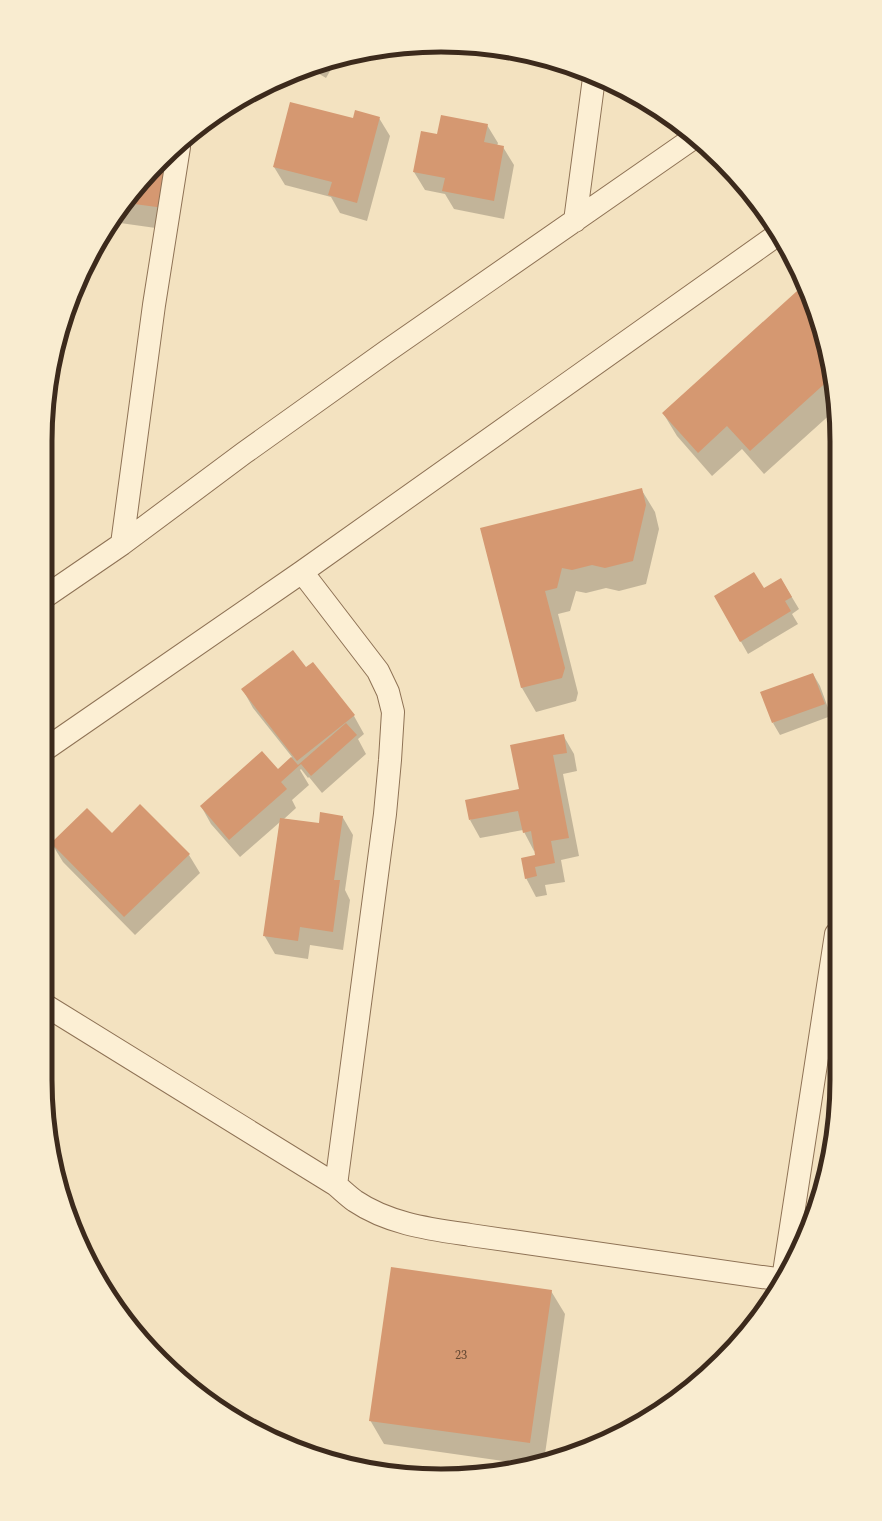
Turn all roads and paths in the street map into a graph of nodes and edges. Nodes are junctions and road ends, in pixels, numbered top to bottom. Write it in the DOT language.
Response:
graph roads {
  1 [pos="593,83"];
  2 [pos="689,141"];
  3 [pos="178,156"];
  4 [pos="575,221"];
  5 [pos="772,238"];
  6 [pos="122,544"];
  7 [pos="302,572"];
  8 [pos="52,592"];
  9 [pos="52,745"];
  10 [pos="830,973"];
  11 [pos="52,1009"];
  12 [pos="336,1185"];
  13 [pos="786,1259"];
  14 [pos="775,1279"];
  1 -- 4 [label="street"];
  2 -- 4 [label="street"];
  3 -- 6 [label="street"];
  4 -- 6 [label="street"];
  5 -- 7 [label="street"];
  6 -- 8 [label="street"];
  7 -- 9 [label="street"];
  7 -- 12 [label="street"];
  10 -- 13 [label="street"];
  11 -- 12 [label="street"];
  12 -- 14 [label="street"];
}
